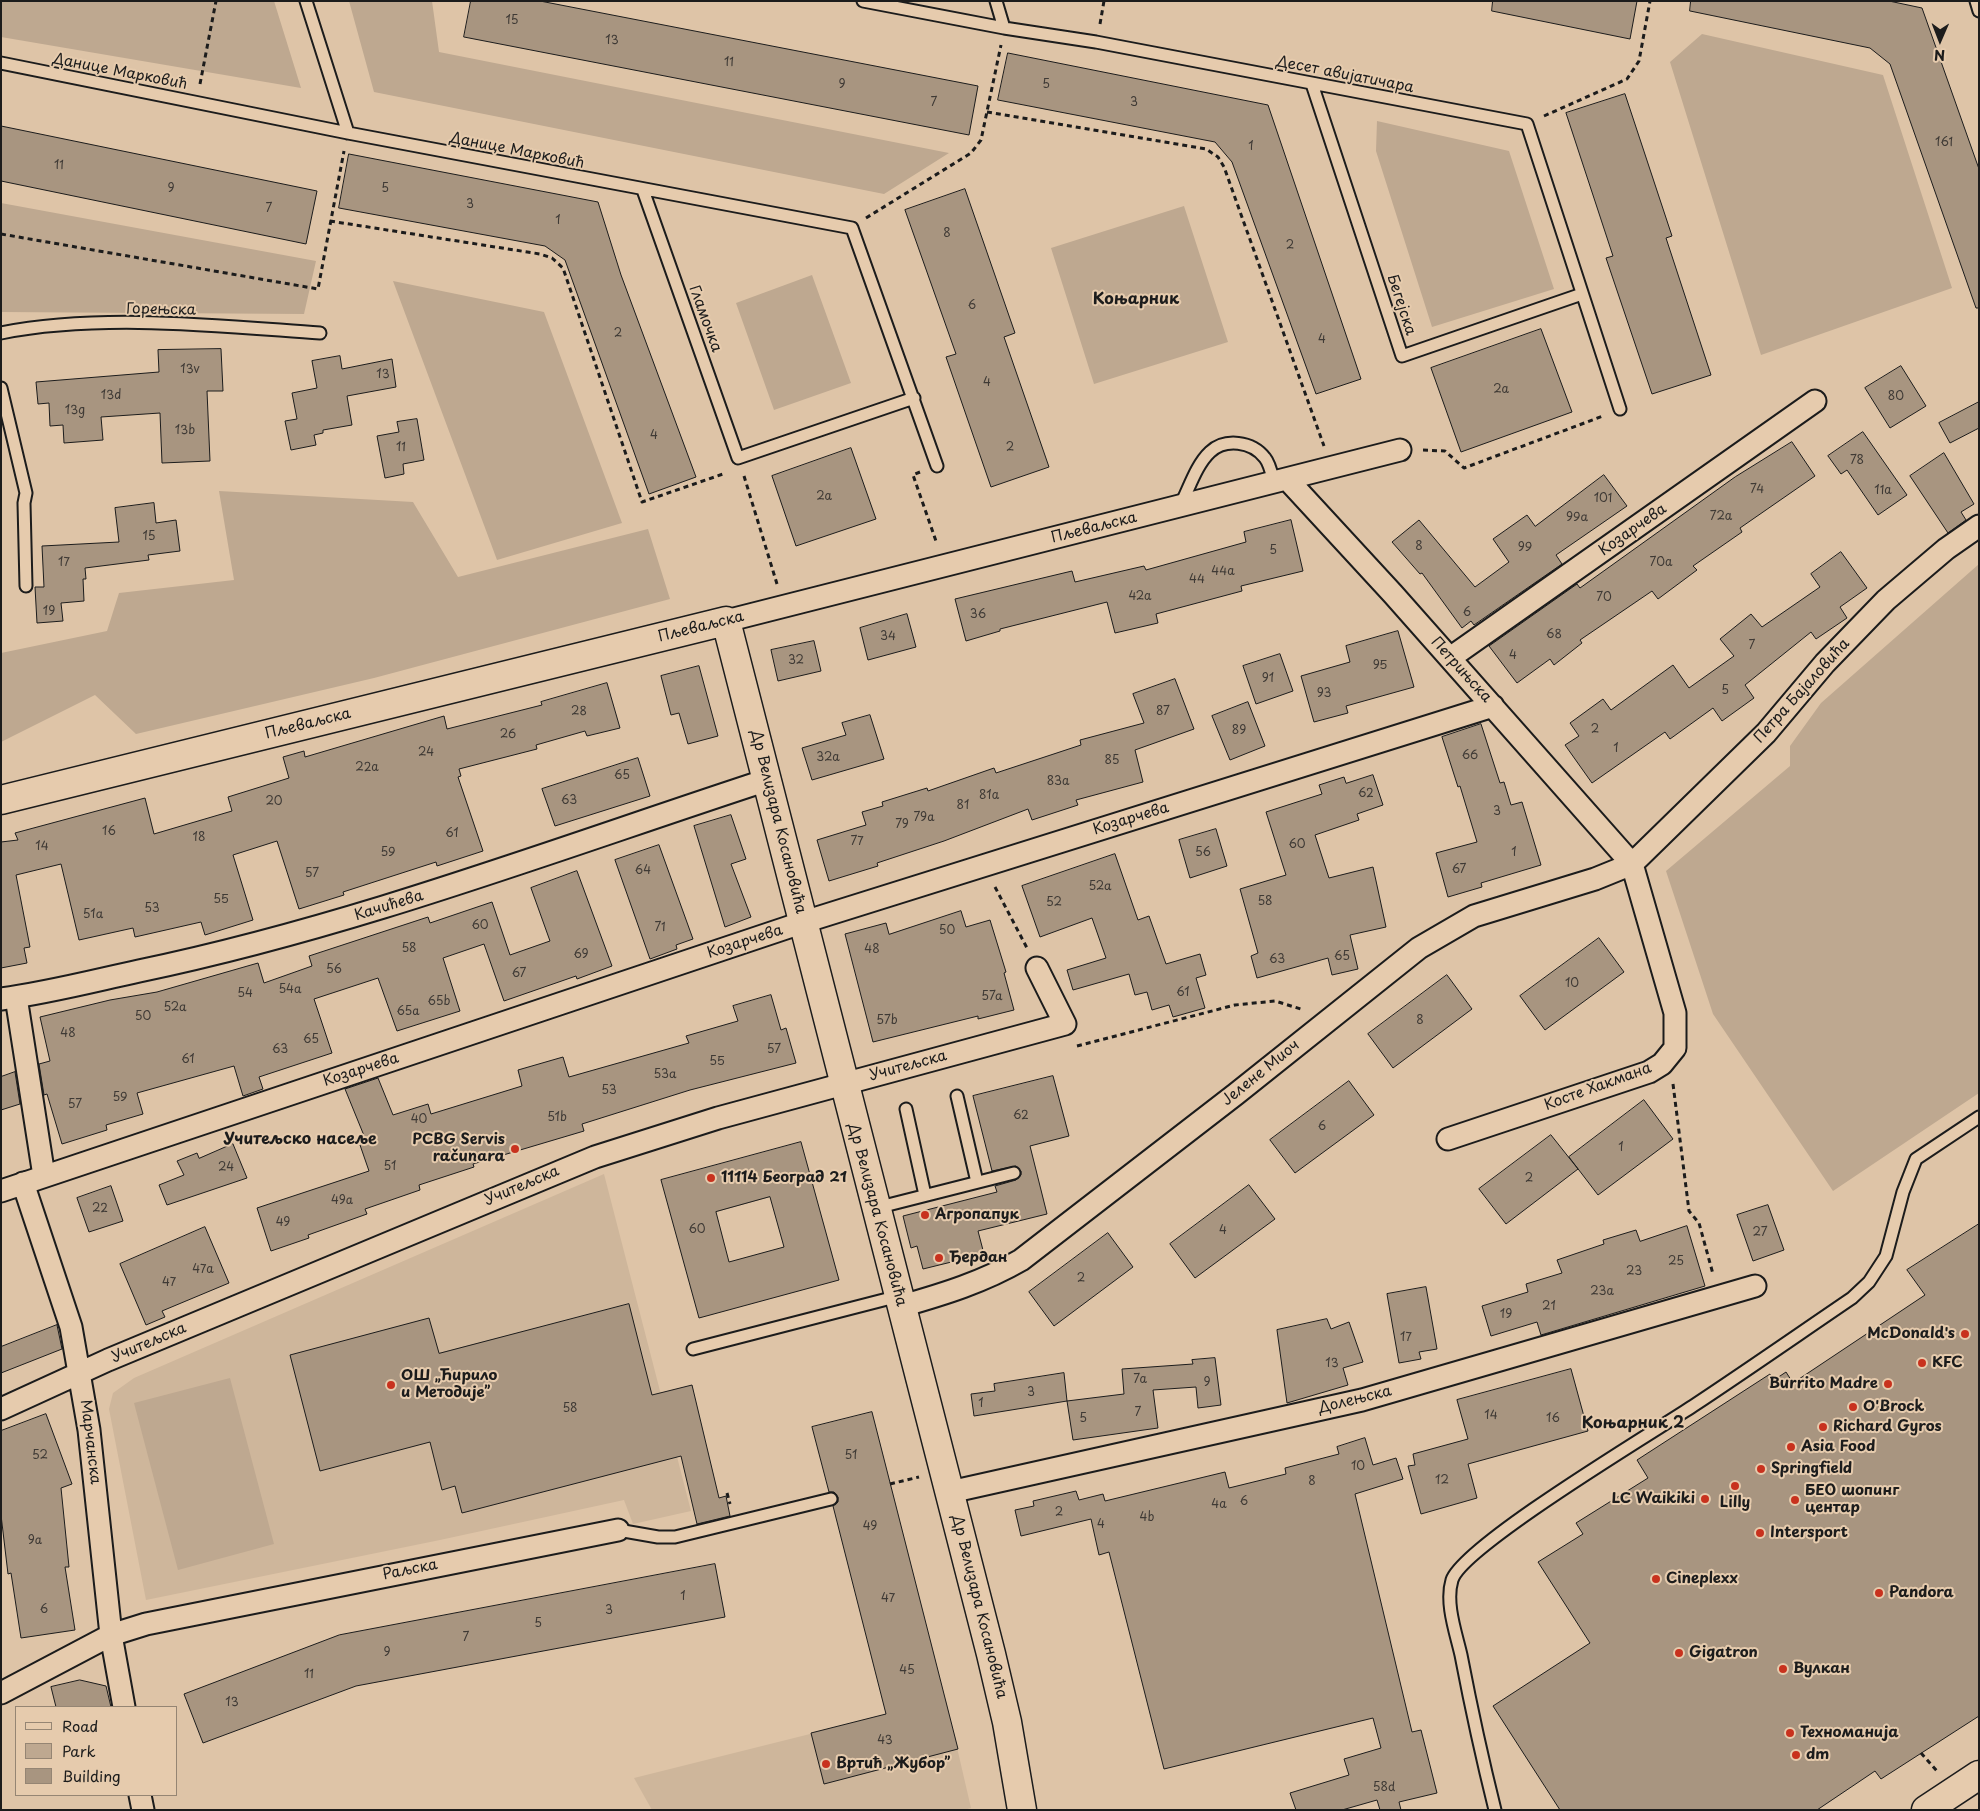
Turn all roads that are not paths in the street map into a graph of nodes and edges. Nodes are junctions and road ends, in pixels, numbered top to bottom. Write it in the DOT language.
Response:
graph roads {
  1 [pos="306,1"];
  2 [pos="863,1"];
  3 [pos="996,1"];
  4 [pos="1976,1"];
  5 [pos="1979,11"];
  6 [pos="1004,28"];
  7 [pos="1,63"];
  8 [pos="1312,84"];
  9 [pos="348,134"];
  10 [pos="643,190"];
  11 [pos="1582,294"];
  12 [pos="1,333"];
  13 [pos="320,333"];
  14 [pos="1,388"];
  15 [pos="914,398"];
  16 [pos="1815,401"];
  17 [pos="1620,409"];
  18 [pos="1400,450"];
  19 [pos="937,466"];
  20 [pos="1281,481"];
  21 [pos="1180,507"];
  22 [pos="1979,526"];
  23 [pos="26,586"];
  24 [pos="726,621"];
  25 [pos="1450,658"];
  26 [pos="1493,706"];
  27 [pos="767,780"];
  28 [pos="1,800"];
  29 [pos="1632,864"];
  30 [pos="804,922"];
  31 [pos="1037,968"];
  32 [pos="9,998"];
  33 [pos="844,1083"];
  34 [pos="957,1096"];
  35 [pos="906,1109"];
  36 [pos="1979,1117"];
  37 [pos="1448,1139"];
  38 [pos="1014,1173"];
  39 [pos="44,1176"];
  40 [pos="977,1182"];
  41 [pos="23,1183"];
  42 [pos="1,1191"];
  43 [pos="925,1196"];
  44 [pos="876,1208"];
  45 [pos="1755,1286"];
  46 [pos="900,1301"];
  47 [pos="693,1349"];
  48 [pos="80,1372"];
  49 [pos="1,1408"];
  50 [pos="950,1492"];
  51 [pos="831,1499"];
  52 [pos="618,1530"];
  53 [pos="111,1636"];
  54 [pos="1,1693"];
  55 [pos="124,1706"];
  56 [pos="1979,1775"];
  57 [pos="140,1796"];
  58 [pos="143,1810"];
  59 [pos="1022,1810"];
  60 [pos="1495,1810"];
  61 [pos="1926,1810"];
  1 -- 9 [label="lane"];
  2 -- 6 [label="lane, Десет авијатичара"];
  3 -- 6 [label="lane"];
  4 -- 5 [label="lane"];
  6 -- 8 [label="lane, Десет авијатичара"];
  7 -- 9 [label="lane, Данице Марковић"];
  8 -- 11 [label="lane, Десет авијатичара"];
  8 -- 11 [label="lane, Бегејска"];
  9 -- 10 [label="lane, Данице Марковић"];
  10 -- 15 [label="lane, Данице Марковић"];
  10 -- 15 [label="lane, Гламочка"];
  11 -- 17 [label="lane"];
  12 -- 13 [label="lane, Горењска"];
  14 -- 23 [label="lane"];
  15 -- 19 [label="lane"];
  16 -- 25 [label="street, Козарчева"];
  18 -- 20 [label="street, Пљеваљска"];
  20 -- 21 [label="street, Пљеваљска"];
  20 -- 21 [label="lane"];
  20 -- 25 [label="street, Петрињска"];
  21 -- 24 [label="street, Пљеваљска"];
  22 -- 29 [label="street, Петра Бајаловића"];
  24 -- 27 [label="street, Др Велизара Косановића"];
  24 -- 28 [label="street, Пљеваљска"];
  25 -- 26 [label="street, Петрињска"];
  26 -- 29 [label="street, Петрињска"];
  26 -- 30 [label="street, Козарчева"];
  27 -- 30 [label="street, Др Велизара Косановића"];
  27 -- 32 [label="street, Качићева"];
  29 -- 37 [label="street, Косте Хакмана"];
  29 -- 46 [label="street, Јелене Миоч"];
  30 -- 33 [label="street, Др Велизара Косановића"];
  30 -- 39 [label="street, Козарчева"];
  31 -- 33 [label="street, Учитељска"];
  32 -- 39 [label="street"];
  33 -- 44 [label="street, Др Велизара Косановића"];
  33 -- 48 [label="street, Учитељска"];
  34 -- 40 [label="lane"];
  35 -- 43 [label="lane"];
  36 -- 60 [label="lane"];
  38 -- 40 [label="lane"];
  39 -- 41 [label="street, Козарчева"];
  40 -- 43 [label="lane"];
  41 -- 42 [label="street, Козарчева"];
  41 -- 48 [label="street, Марчанска"];
  43 -- 44 [label="lane"];
  44 -- 46 [label="street, Др Велизара Косановића"];
  45 -- 50 [label="street, Долењска"];
  46 -- 47 [label="lane"];
  46 -- 50 [label="street, Др Велизара Косановића"];
  48 -- 49 [label="street, Учитељска"];
  48 -- 53 [label="street, Марчанска"];
  50 -- 59 [label="street, Др Велизара Косановића"];
  51 -- 52 [label="lane, Раљска"];
  52 -- 53 [label="street, Раљска"];
  53 -- 54 [label="street, Раљска"];
  53 -- 55 [label="street, Марчанска"];
  56 -- 61 [label="street"];
  57 -- 58 [label="street"];
}
